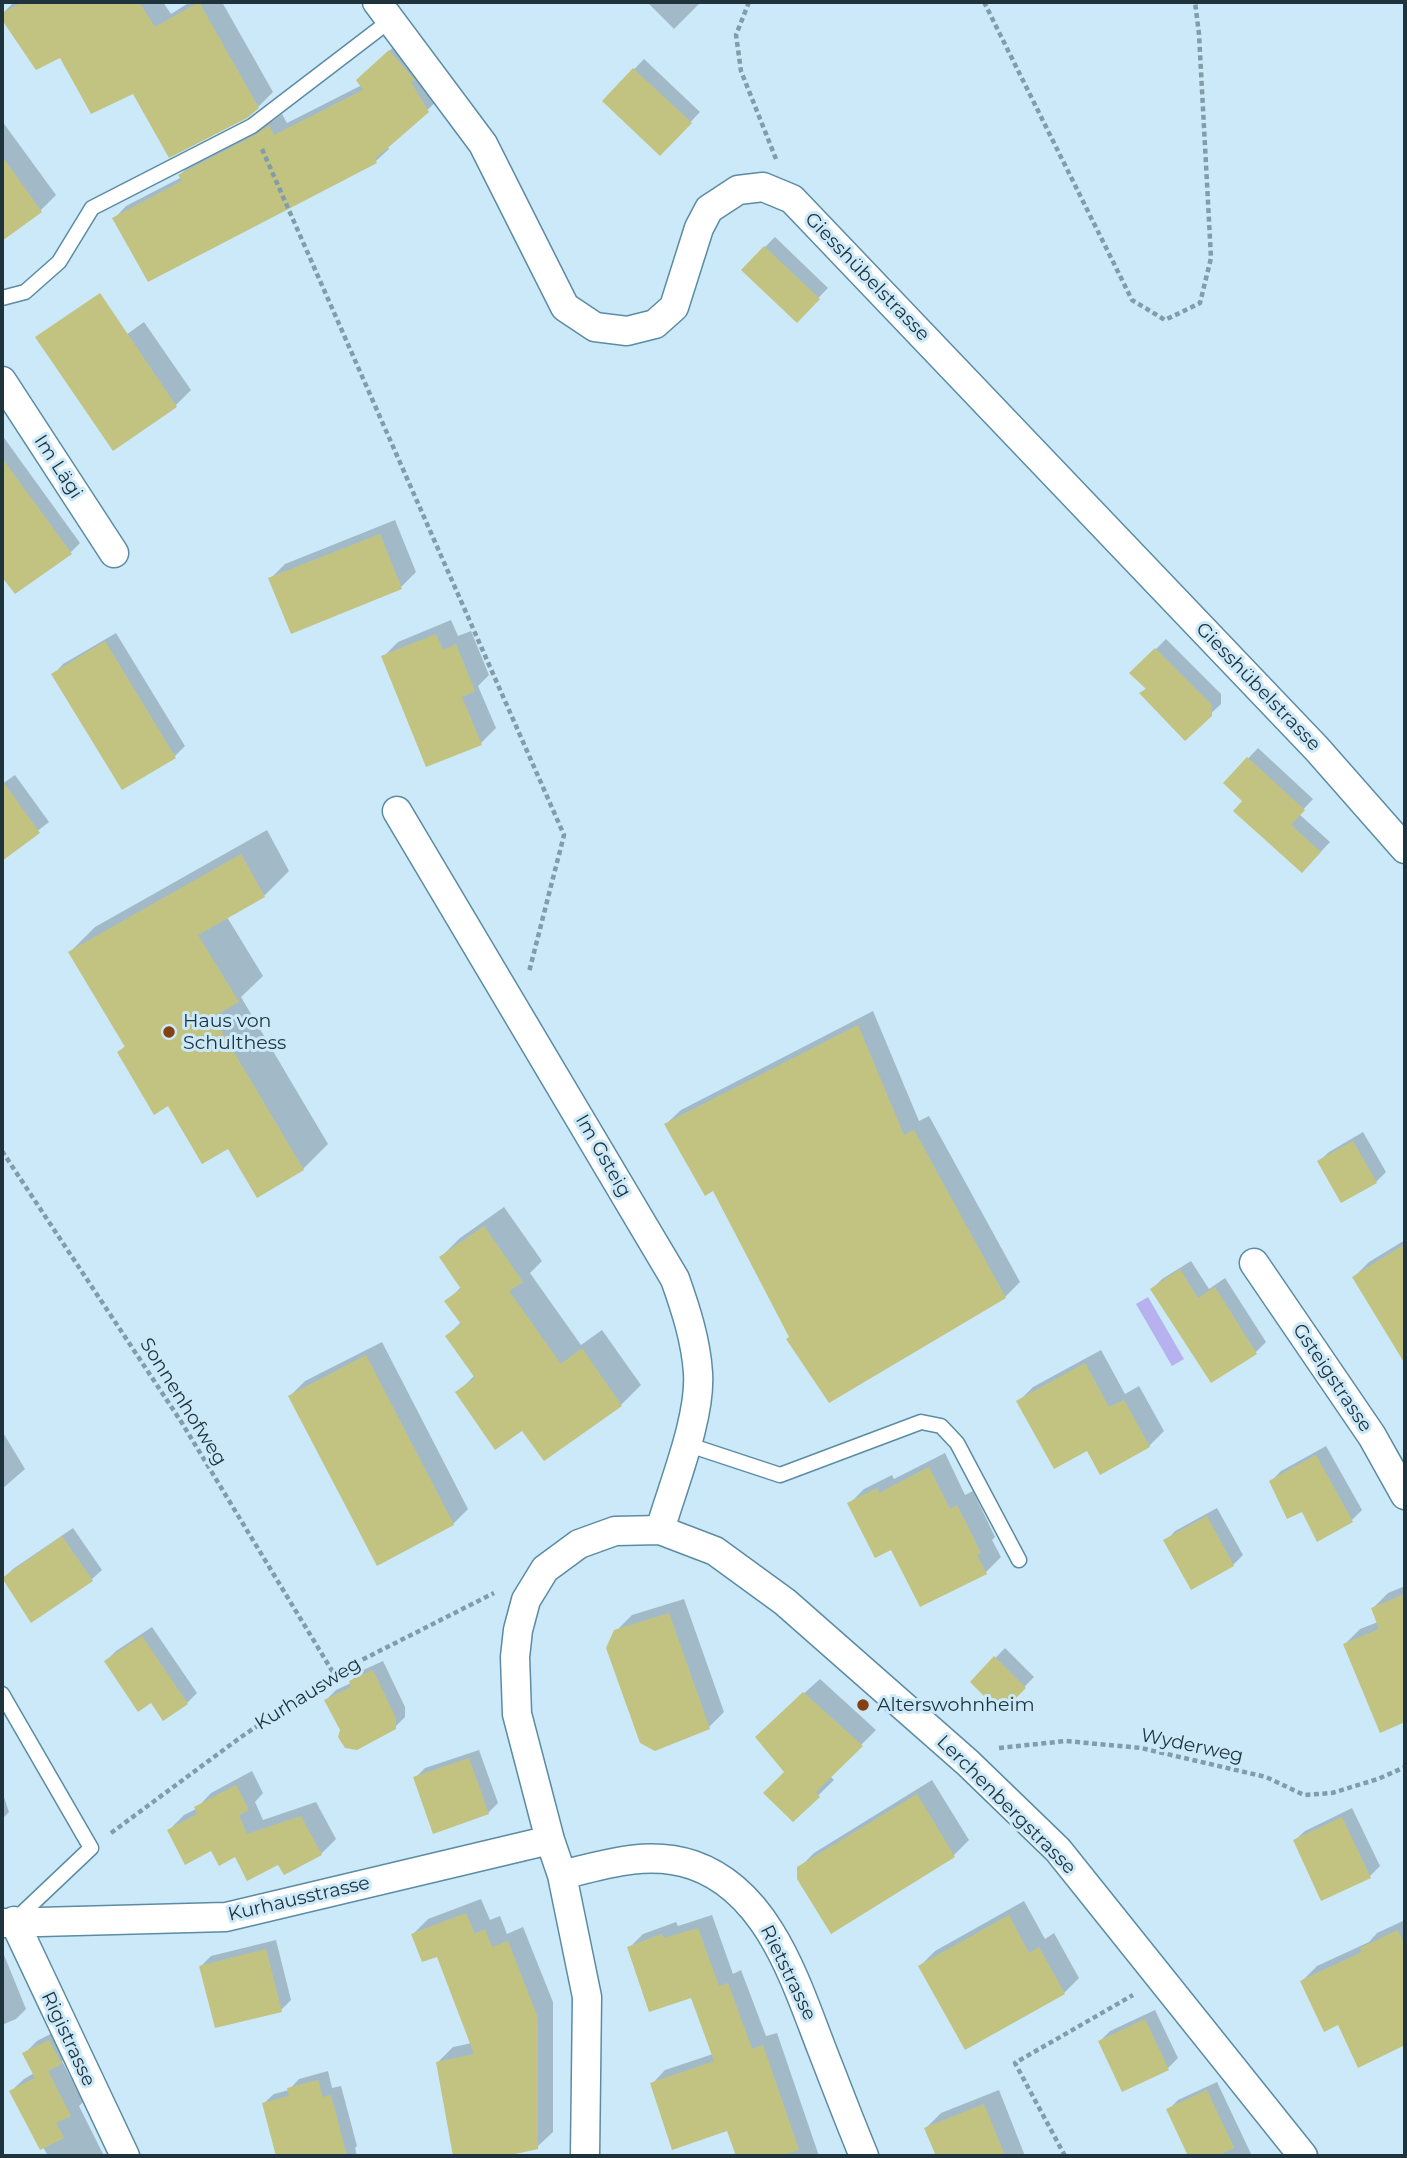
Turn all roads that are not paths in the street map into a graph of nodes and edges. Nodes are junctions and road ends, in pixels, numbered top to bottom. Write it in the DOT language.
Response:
graph roads {
  1 [pos="385,10"];
  2 [pos="2,298"];
  3 [pos="2,381"];
  4 [pos="114,553"];
  5 [pos="397,811"];
  6 [pos="1405,849"];
  7 [pos="1254,1263"];
  8 [pos="686,1444"];
  9 [pos="1405,1495"];
  10 [pos="660,1530"];
  11 [pos="1019,1560"];
  12 [pos="2,1694"];
  13 [pos="550,1840"];
  14 [pos="562,1875"];
  15 [pos="8,1922"];
  16 [pos="125,2156"];
  17 [pos="585,2156"];
  18 [pos="864,2156"];
  19 [pos="1303,2156"];
  1 -- 2 [label="lane"];
  1 -- 6 [label="street, Giesshübelstrasse"];
  3 -- 4 [label="street, Im Lägi"];
  5 -- 8 [label="street, Im Gsteig"];
  7 -- 9 [label="street, Gsteigstrasse"];
  8 -- 10 [label="street, Im Gsteig"];
  8 -- 11 [label="lane"];
  10 -- 13 [label="street, Lerchenbergstrasse"];
  10 -- 19 [label="street, Lerchenbergstrasse"];
  12 -- 15 [label="lane"];
  13 -- 14 [label="street, Lerchenbergstrasse"];
  13 -- 15 [label="street, Kurhausstrasse"];
  14 -- 17 [label="street, Lerchenbergstrasse"];
  14 -- 18 [label="street, Rietstrasse"];
  15 -- 16 [label="street, Rigistrasse"];
}
